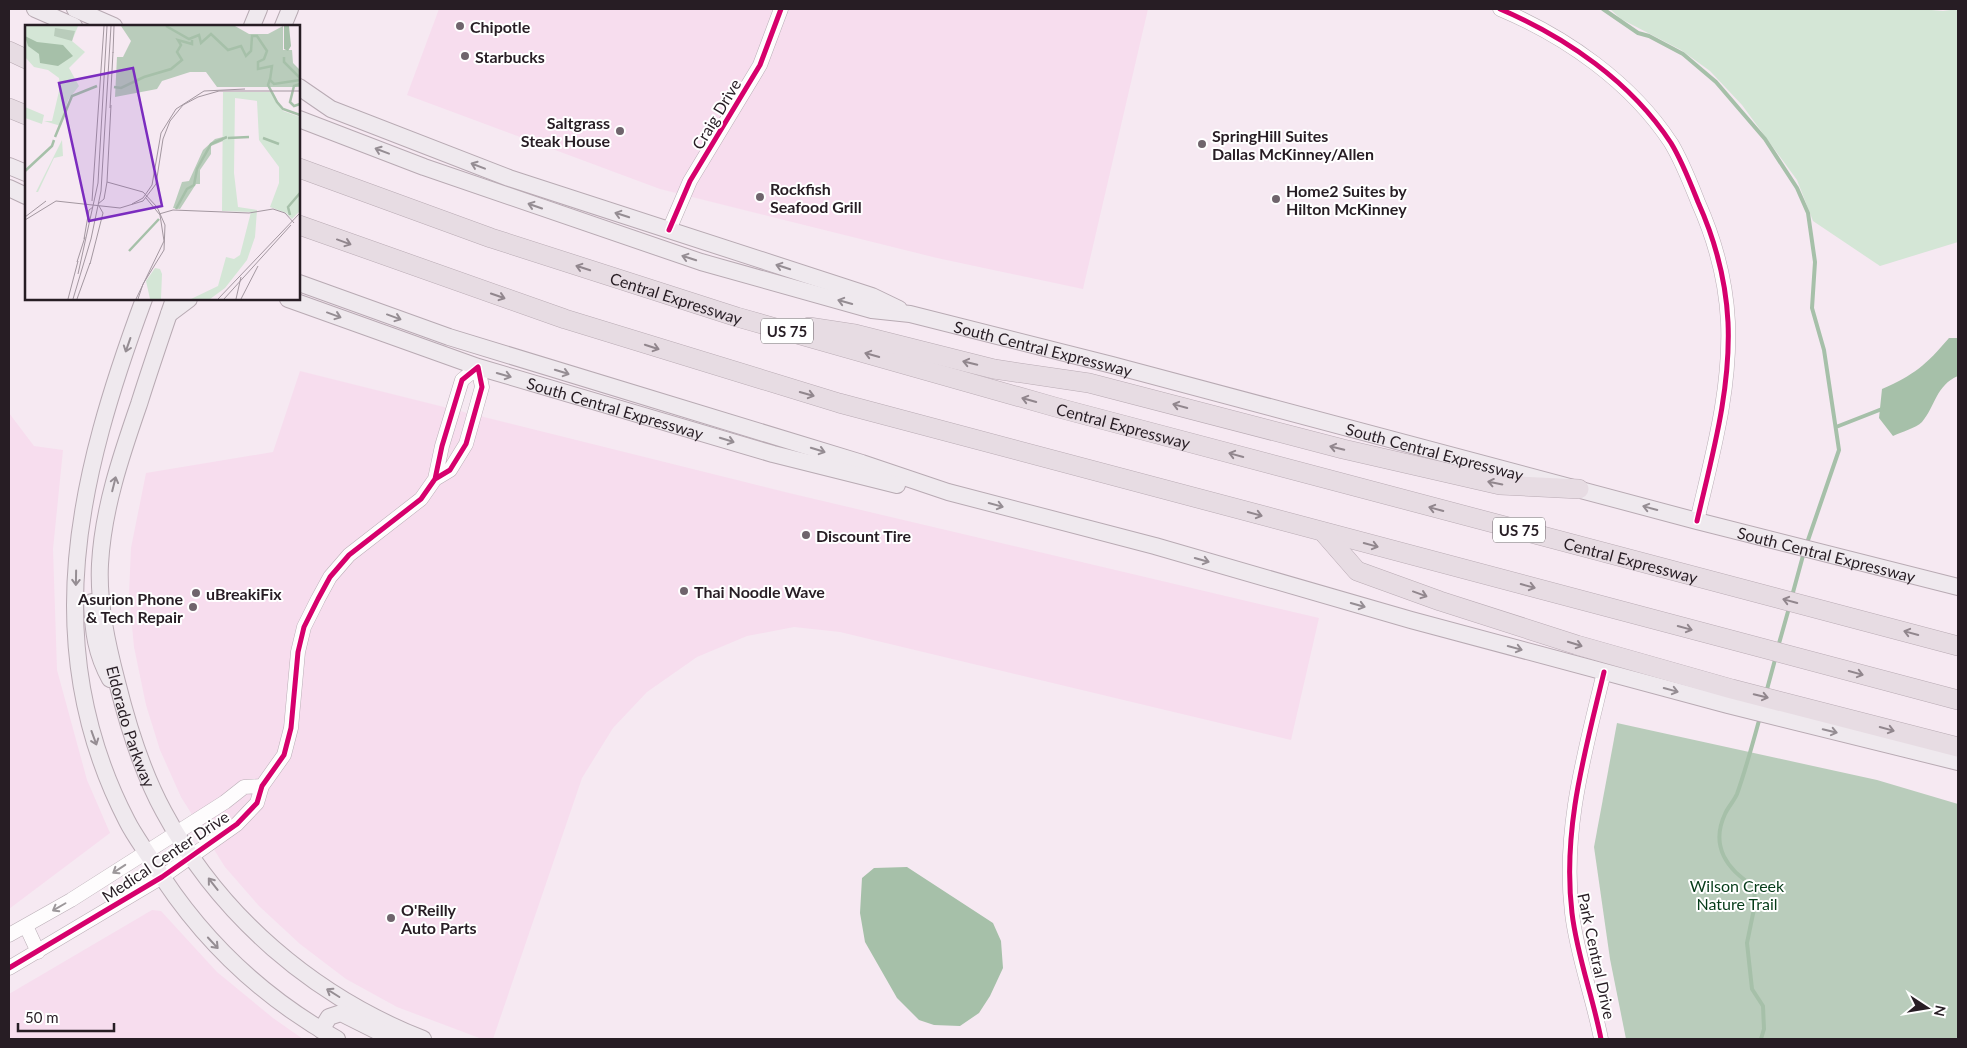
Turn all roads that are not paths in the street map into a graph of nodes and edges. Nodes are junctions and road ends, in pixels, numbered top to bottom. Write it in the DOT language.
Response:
graph roads {
  1 [pos="34,9"];
  2 [pos="75,9"];
  3 [pos="259,9"];
  4 [pos="781,9"];
  5 [pos="1500,9"];
  6 [pos="72,25"];
  7 [pos="112,25"];
  8 [pos="252,25"];
  9 [pos="9,51"];
  10 [pos="25,59"];
  11 [pos="300,88"];
  12 [pos="9,108"];
  13 [pos="331,109"];
  14 [pos="25,115"];
  15 [pos="300,116"];
  16 [pos="9,166"];
  17 [pos="300,168"];
  18 [pos="25,173"];
  19 [pos="9,188"];
  20 [pos="25,196"];
  21 [pos="300,225"];
  22 [pos="669,230"];
  23 [pos="300,283"];
  24 [pos="144,300"];
  25 [pos="186,300"];
  26 [pos="291,300"];
  27 [pos="171,306"];
  28 [pos="910,314"];
  29 [pos="737,317"];
  30 [pos="478,368"];
  31 [pos="103,420"];
  32 [pos="435,479"];
  33 [pos="1579,489"];
  34 [pos="948,492"];
  35 [pos="1697,520"];
  36 [pos="79,529"];
  37 [pos="104,531"];
  38 [pos="1323,532"];
  39 [pos="1958,587"];
  40 [pos="1958,646"];
  41 [pos="1604,672"];
  42 [pos="1730,697"];
  43 [pos="1958,700"];
  44 [pos="122,702"];
  45 [pos="1786,711"];
  46 [pos="1958,747"];
  47 [pos="1958,762"];
  48 [pos="262,786"];
  49 [pos="177,833"];
  50 [pos="146,851"];
  51 [pos="191,855"];
  52 [pos="162,877"];
  53 [pos="26,926"];
  54 [pos="9,935"];
  55 [pos="38,952"];
  56 [pos="9,968"];
  57 [pos="321,1030"];
  58 [pos="337,1039"];
  59 [pos="393,1039"];
  60 [pos="423,1039"];
  61 [pos="1601,1039"];
  1 -- 6 [label="main road"];
  2 -- 7 [label="main road"];
  3 -- 8 [label="main road"];
  4 -- 22 [label="street, Craig Drive"];
  5 -- 35 [label="street"];
  9 -- 10 [label="highway"];
  11 -- 13 [label="main road, South Central Expressway"];
  12 -- 14 [label="highway"];
  13 -- 15 [label="main road"];
  22 -- 13 [label="main road, South Central Expressway, one-way"];
  28 -- 15 [label="main road, South Central Expressway, one-way"];
  16 -- 18 [label="main road"];
  29 -- 17 [label="highway, Central Expressway / US 75, one-way"];
  19 -- 20 [label="main road"];
  21 -- 38 [label="highway, one-way"];
  28 -- 22 [label="main road, South Central Expressway, one-way"];
  23 -- 34 [label="main road, South Central Expressway, one-way"];
  24 -- 31 [label="main road, one-way"];
  25 -- 27 [label="main road"];
  26 -- 30 [label="main road, South Central Expressway, one-way"];
  37 -- 27 [label="main road, Eldorado Parkway, one-way"];
  28 -- 33 [label="main road, South Central Expressway"];
  33 -- 29 [label="highway, one-way"];
  40 -- 29 [label="highway, Central Expressway / US 75, one-way"];
  30 -- 32 [label="street, Medical Center Drive"];
  30 -- 32 [label="street, Medical Center Drive"];
  30 -- 34 [label="main road, South Central Expressway, one-way"];
  31 -- 36 [label="main road"];
  31 -- 37 [label="main road"];
  32 -- 48 [label="street, Medical Center Drive"];
  35 -- 33 [label="main road, South Central Expressway, one-way"];
  34 -- 41 [label="main road, South Central Expressway, one-way"];
  35 -- 39 [label="main road, South Central Expressway"];
  36 -- 44 [label="main road"];
  36 -- 50 [label="main road, one-way"];
  37 -- 44 [label="main road, Eldorado Parkway"];
  38 -- 42 [label="highway, one-way"];
  38 -- 43 [label="highway, one-way"];
  41 -- 42 [label="main road, South Central Expressway, one-way"];
  41 -- 61 [label="street, Park Central Drive"];
  42 -- 45 [label="highway, one-way"];
  44 -- 49 [label="main road, Eldorado Parkway"];
  45 -- 46 [label="highway, one-way"];
  45 -- 47 [label="main road, one-way"];
  48 -- 49 [label="street, Medical Center Drive"];
  48 -- 51 [label="street, Medical Center Drive"];
  49 -- 50 [label="street, Medical Center Drive"];
  49 -- 51 [label="main road, Eldorado Parkway"];
  50 -- 52 [label="main road"];
  50 -- 53 [label="street, Medical Center Drive, one-way"];
  51 -- 52 [label="street, Medical Center Drive"];
  60 -- 51 [label="main road, Eldorado Parkway, one-way"];
  52 -- 55 [label="street, Medical Center Drive"];
  52 -- 57 [label="main road, one-way"];
  53 -- 54 [label="street, Medical Center Drive"];
  53 -- 55 [label="street"];
  55 -- 56 [label="street, Medical Center Drive"];
  57 -- 58 [label="main road"];
  57 -- 59 [label="main road"];
}
